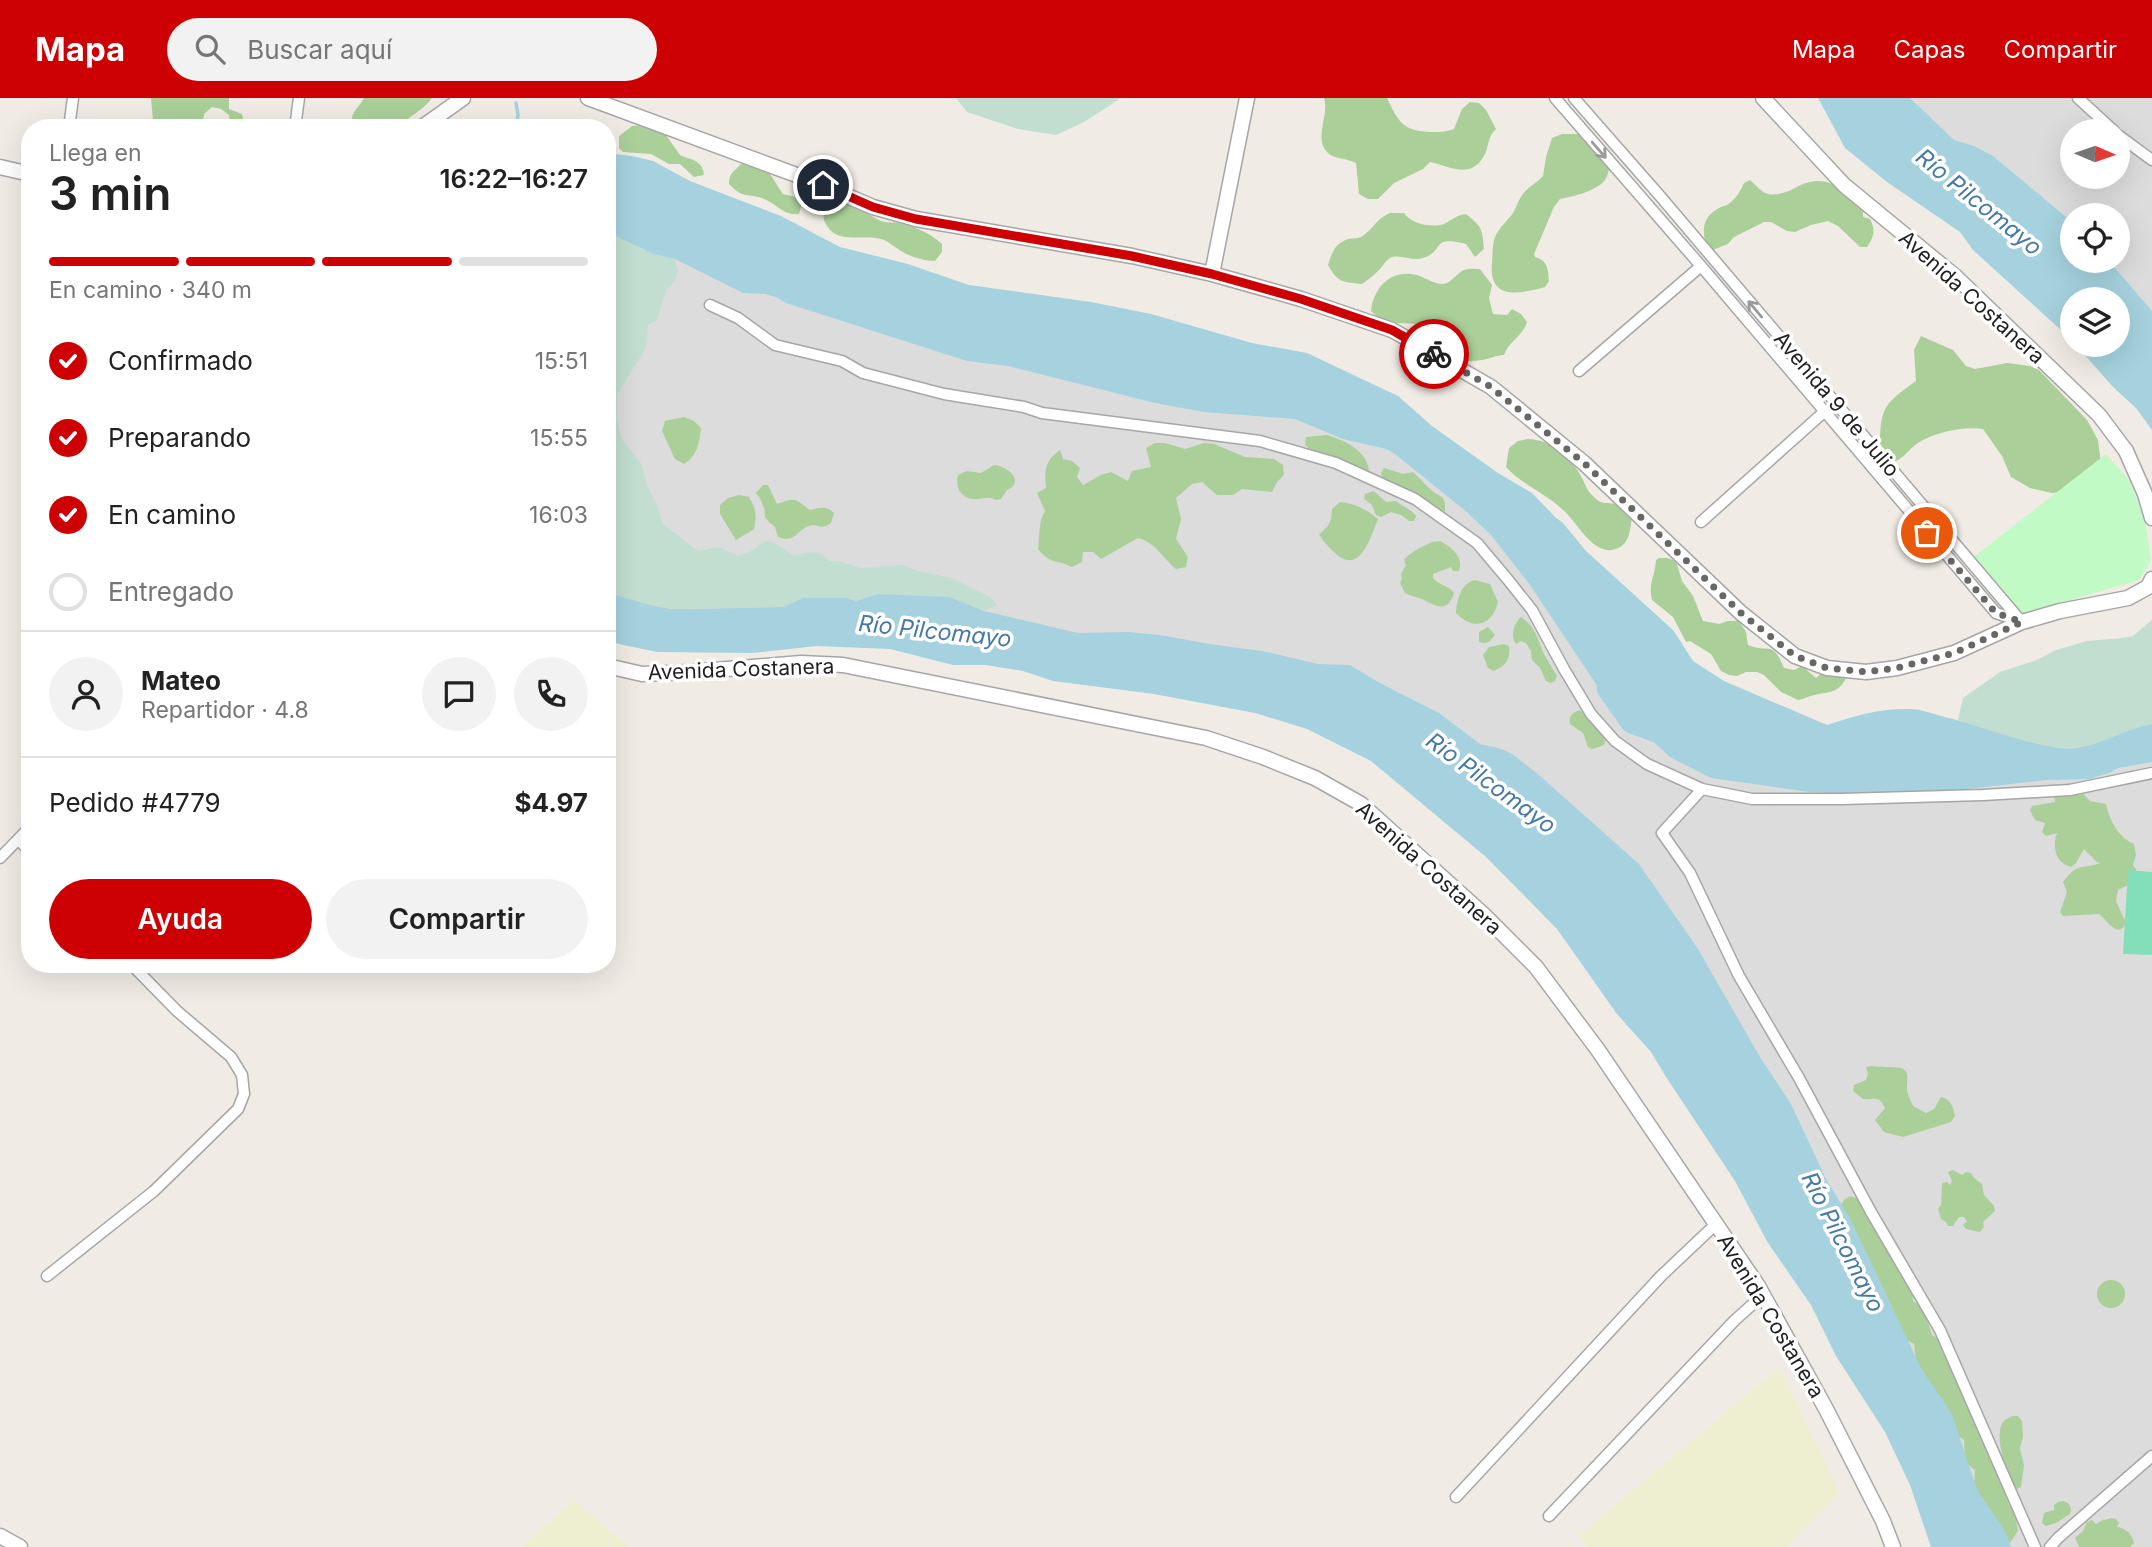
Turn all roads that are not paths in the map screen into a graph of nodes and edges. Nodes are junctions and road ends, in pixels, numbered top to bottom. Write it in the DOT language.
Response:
graph roads {
  1 [pos="73,98"];
  2 [pos="299,98"];
  3 [pos="463,98"];
  4 [pos="588,98"];
  5 [pos="1555,98"];
  6 [pos="1574,98"];
  7 [pos="1763,98"];
  8 [pos="2078,98"];
  9 [pos="1246,99"];
  10 [pos="70,119"];
  11 [pos="296,119"];
  12 [pos="434,119"];
  13 [pos="2101,119"];
  14 [pos="2130,144"];
  15 [pos="2152,160"];
  16 [pos="0,167"];
  17 [pos="21,172"];
  18 [pos="1701,266"];
  19 [pos="1212,274"];
  20 [pos="710,305"];
  21 [pos="1771,327"];
  22 [pos="1760,336"];
  23 [pos="1579,372"];
  24 [pos="1824,412"];
  25 [pos="2152,518"];
  26 [pos="1701,522"];
  27 [pos="2152,579"];
  28 [pos="2022,622"];
  29 [pos="616,668"];
  30 [pos="2152,773"];
  31 [pos="1702,789"];
  32 [pos="21,838"];
  33 [pos="19,840"];
  34 [pos="0,858"];
  35 [pos="140,973"];
  36 [pos="1716,1224"];
  37 [pos="47,1276"];
  38 [pos="1763,1295"];
  39 [pos="2152,1456"];
  40 [pos="1456,1497"];
  41 [pos="1549,1516"];
  42 [pos="0,1536"];
  43 [pos="20,1547"];
  44 [pos="1893,1547"];
  45 [pos="2035,1547"];
  46 [pos="2050,1547"];
  1 -- 10 [label="street"];
  2 -- 11 [label="street"];
  3 -- 12 [label="street"];
  4 -- 19 [label="street"];
  5 -- 18 [label="street, Avenida 9 de Julio, one-way"];
  21 -- 6 [label="street, Avenida 9 de Julio, one-way"];
  7 -- 25 [label="street, Avenida Costanera"];
  8 -- 13 [label="street"];
  9 -- 19 [label="street"];
  14 -- 15 [label="street"];
  16 -- 17 [label="street"];
  18 -- 22 [label="street, Avenida 9 de Julio"];
  18 -- 23 [label="street"];
  19 -- 28 [label="street"];
  20 -- 31 [label="street"];
  21 -- 22 [label="street"];
  21 -- 28 [label="street, Avenida 9 de Julio"];
  22 -- 24 [label="street, Avenida 9 de Julio"];
  24 -- 26 [label="street"];
  24 -- 28 [label="street, Avenida 9 de Julio"];
  27 -- 28 [label="street"];
  29 -- 36 [label="street, Avenida Costanera"];
  30 -- 31 [label="street"];
  31 -- 45 [label="street"];
  32 -- 33 [label="street"];
  33 -- 34 [label="street"];
  35 -- 37 [label="street"];
  36 -- 38 [label="street, Avenida Costanera"];
  36 -- 40 [label="street"];
  38 -- 41 [label="street"];
  38 -- 44 [label="street, Avenida Costanera"];
  39 -- 46 [label="street"];
  42 -- 43 [label="street"];
}
